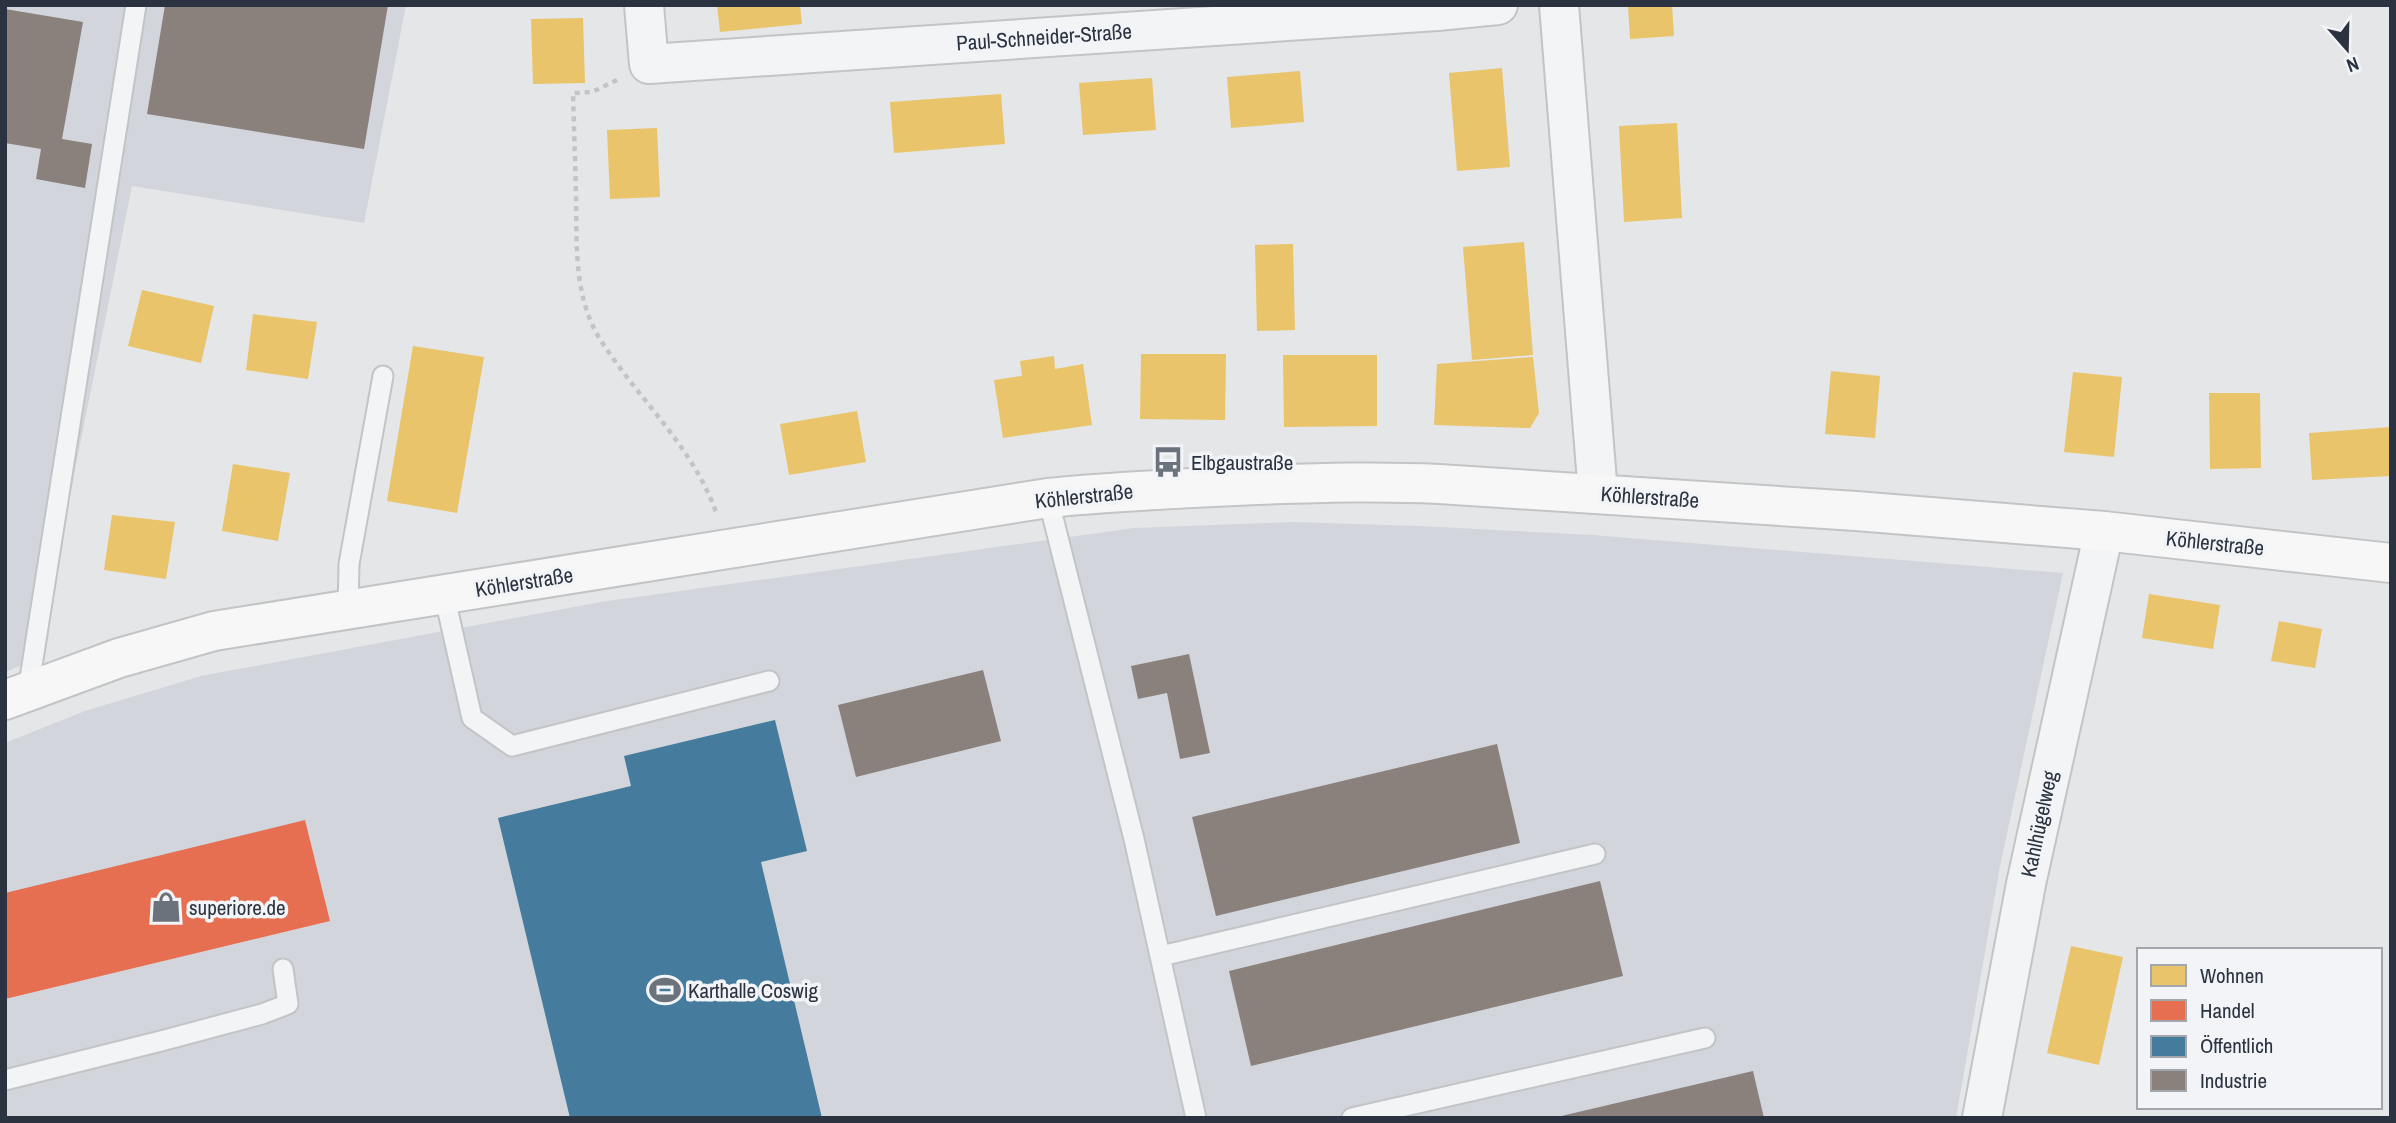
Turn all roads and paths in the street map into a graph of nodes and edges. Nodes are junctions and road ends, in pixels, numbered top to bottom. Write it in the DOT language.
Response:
graph roads {
  1 [pos="644,5"];
  2 [pos="1498,5"];
  3 [pos="1559,5"];
  4 [pos="131,6"];
  5 [pos="573,93"];
  6 [pos="383,376"];
  7 [pos="1598,494"];
  8 [pos="1048,498"];
  9 [pos="2104,531"];
  10 [pos="729,549"];
  11 [pos="2391,563"];
  12 [pos="444,594"];
  13 [pos="348,610"];
  14 [pos="769,681"];
  15 [pos="16,695"];
  16 [pos="1595,854"];
  17 [pos="1161,956"];
  18 [pos="283,970"];
  19 [pos="1704,1038"];
  20 [pos="5,1080"];
  21 [pos="1196,1118"];
  22 [pos="1352,1118"];
  23 [pos="1982,1118"];
  1 -- 2 [label="street, Paul-Schneider-Straße"];
  3 -- 7 [label="street"];
  4 -- 15 [label="lane"];
  5 -- 10 [label="path"];
  6 -- 13 [label="lane"];
  7 -- 8 [label="street, Köhlerstraße"];
  7 -- 9 [label="street, Köhlerstraße"];
  8 -- 10 [label="street, Köhlerstraße"];
  8 -- 17 [label="lane"];
  9 -- 11 [label="street, Köhlerstraße"];
  9 -- 23 [label="street, Kahlhügelweg"];
  10 -- 12 [label="street, Köhlerstraße"];
  12 -- 13 [label="street, Köhlerstraße"];
  12 -- 14 [label="lane"];
  13 -- 15 [label="street, Köhlerstraße"];
  16 -- 17 [label="lane"];
  17 -- 21 [label="lane"];
  18 -- 20 [label="lane"];
  19 -- 22 [label="lane"];
}
